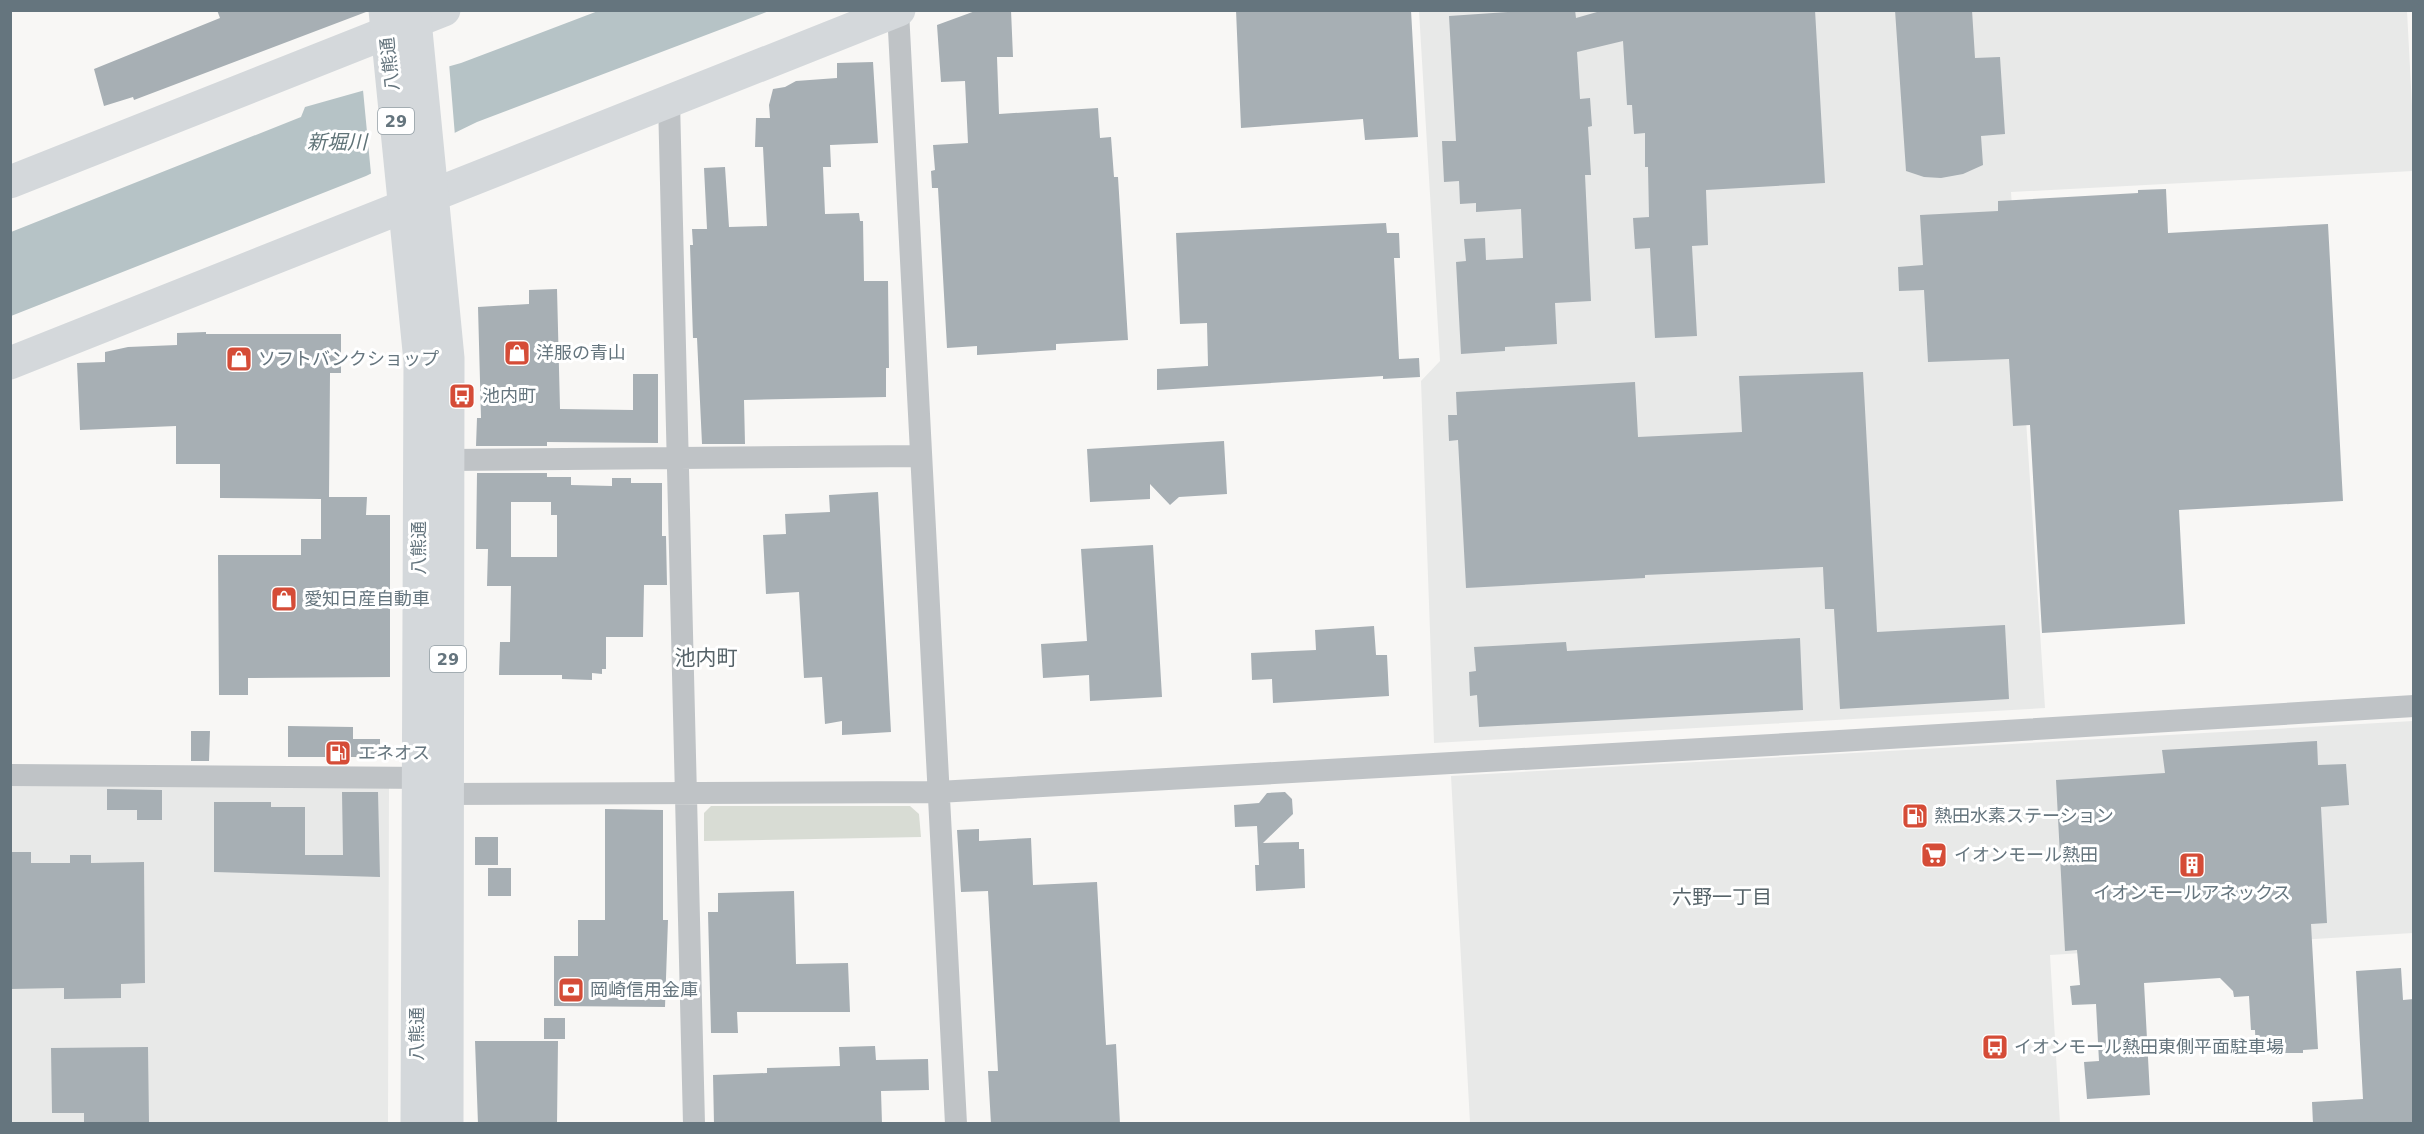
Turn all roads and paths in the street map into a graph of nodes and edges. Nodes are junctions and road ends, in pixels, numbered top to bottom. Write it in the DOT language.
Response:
graph roads {
  1 [pos="898,11"];
  2 [pos="408,29"];
  3 [pos="669,101"];
  4 [pos="10,182"];
  5 [pos="417,186"];
  6 [pos="10,363"];
  7 [pos="921,456"];
  8 [pos="678,458"];
  9 [pos="448,460"];
  10 [pos="2414,706"];
  11 [pos="10,775"];
  12 [pos="438,783"];
  13 [pos="686,792"];
  14 [pos="938,792"];
  15 [pos="417,1124"];
  16 [pos="447,1124"];
  17 [pos="694,1124"];
  18 [pos="956,1124"];
  1 -- 3 [label="main road"];
  1 -- 7 [label="street"];
  2 -- 4 [label="main road"];
  2 -- 5 [label="main road, 八熊通 / 29"];
  3 -- 5 [label="main road"];
  3 -- 8 [label="street"];
  5 -- 6 [label="main road"];
  5 -- 9 [label="main road, 八熊通 / 29"];
  5 -- 12 [label="main road, 八熊通 / 29"];
  7 -- 8 [label="street"];
  7 -- 14 [label="street"];
  8 -- 9 [label="street"];
  8 -- 13 [label="street"];
  9 -- 12 [label="main road, 八熊通 / 29"];
  10 -- 14 [label="street"];
  11 -- 12 [label="street"];
  12 -- 13 [label="street"];
  12 -- 15 [label="main road, 八熊通 / 29"];
  12 -- 16 [label="main road, 八熊通 / 29"];
  13 -- 14 [label="street"];
  13 -- 17 [label="street"];
  14 -- 18 [label="street"];
}
